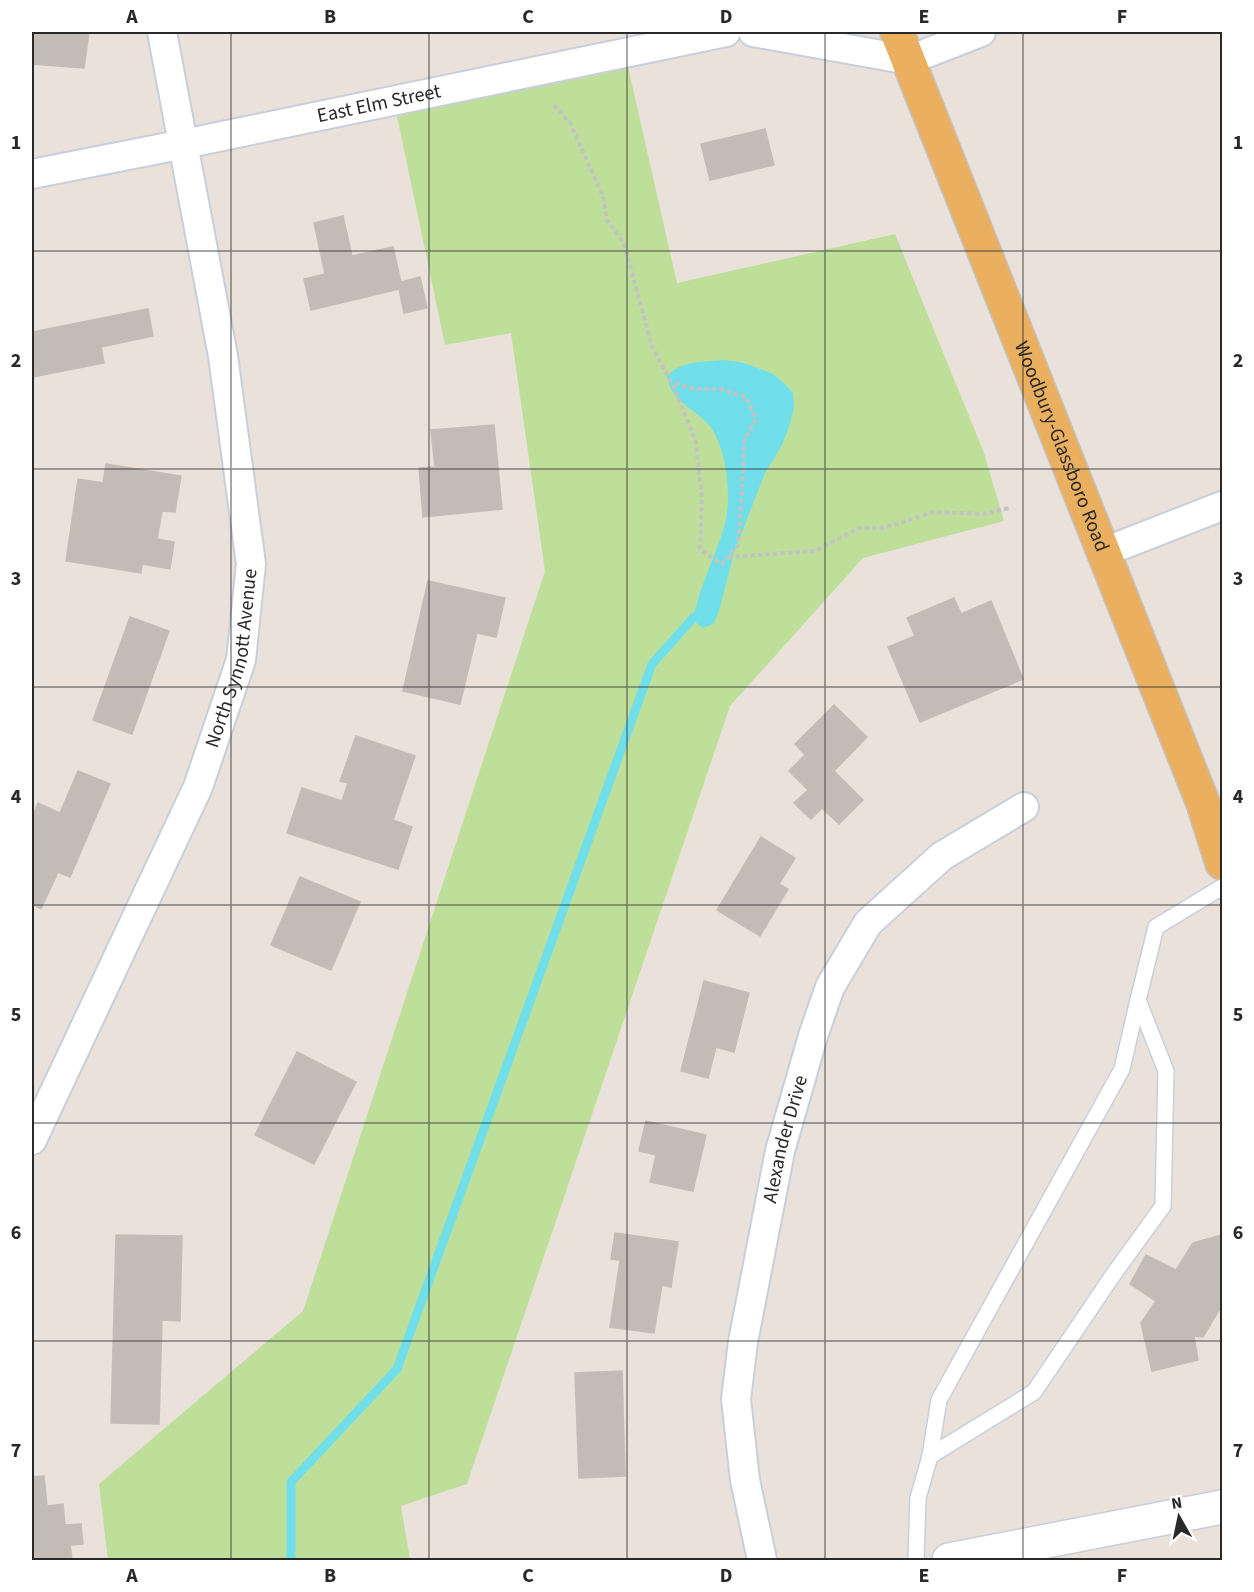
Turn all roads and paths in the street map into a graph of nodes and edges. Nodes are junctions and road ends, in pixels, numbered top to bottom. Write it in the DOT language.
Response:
graph roads {
  1 [pos="162,32"];
  2 [pos="726,32"];
  3 [pos="753,32"];
  4 [pos="981,32"];
  5 [pos="903,46"];
  6 [pos="554,105"];
  7 [pos="184,144"];
  8 [pos="32,174"];
  9 [pos="672,382"];
  10 [pos="1222,506"];
  11 [pos="1009,508"];
  12 [pos="1104,552"];
  13 [pos="728,557"];
  14 [pos="1024,807"];
  15 [pos="1222,863"];
  16 [pos="1222,887"];
  17 [pos="1138,1000"];
  18 [pos="32,1140"];
  19 [pos="930,1456"];
  20 [pos="1222,1507"];
  21 [pos="762,1560"];
  22 [pos="916,1560"];
  23 [pos="949,1560"];
  1 -- 7 [label="street, North Synnott Avenue"];
  2 -- 7 [label="street, East Elm Street"];
  3 -- 5 [label="street"];
  4 -- 5 [label="street"];
  5 -- 12 [label="main road, Woodbury-Glassboro Road"];
  6 -- 9 [label="path"];
  7 -- 8 [label="street, East Elm Street"];
  7 -- 18 [label="street, North Synnott Avenue"];
  9 -- 13 [label="path"];
  9 -- 13 [label="path"];
  10 -- 12 [label="street"];
  11 -- 13 [label="path"];
  12 -- 15 [label="main road, Woodbury-Glassboro Road"];
  14 -- 21 [label="street, Alexander Drive"];
  16 -- 17 [label="lane"];
  17 -- 19 [label="lane"];
  17 -- 19 [label="lane"];
  19 -- 22 [label="lane"];
  20 -- 23 [label="street"];
}
